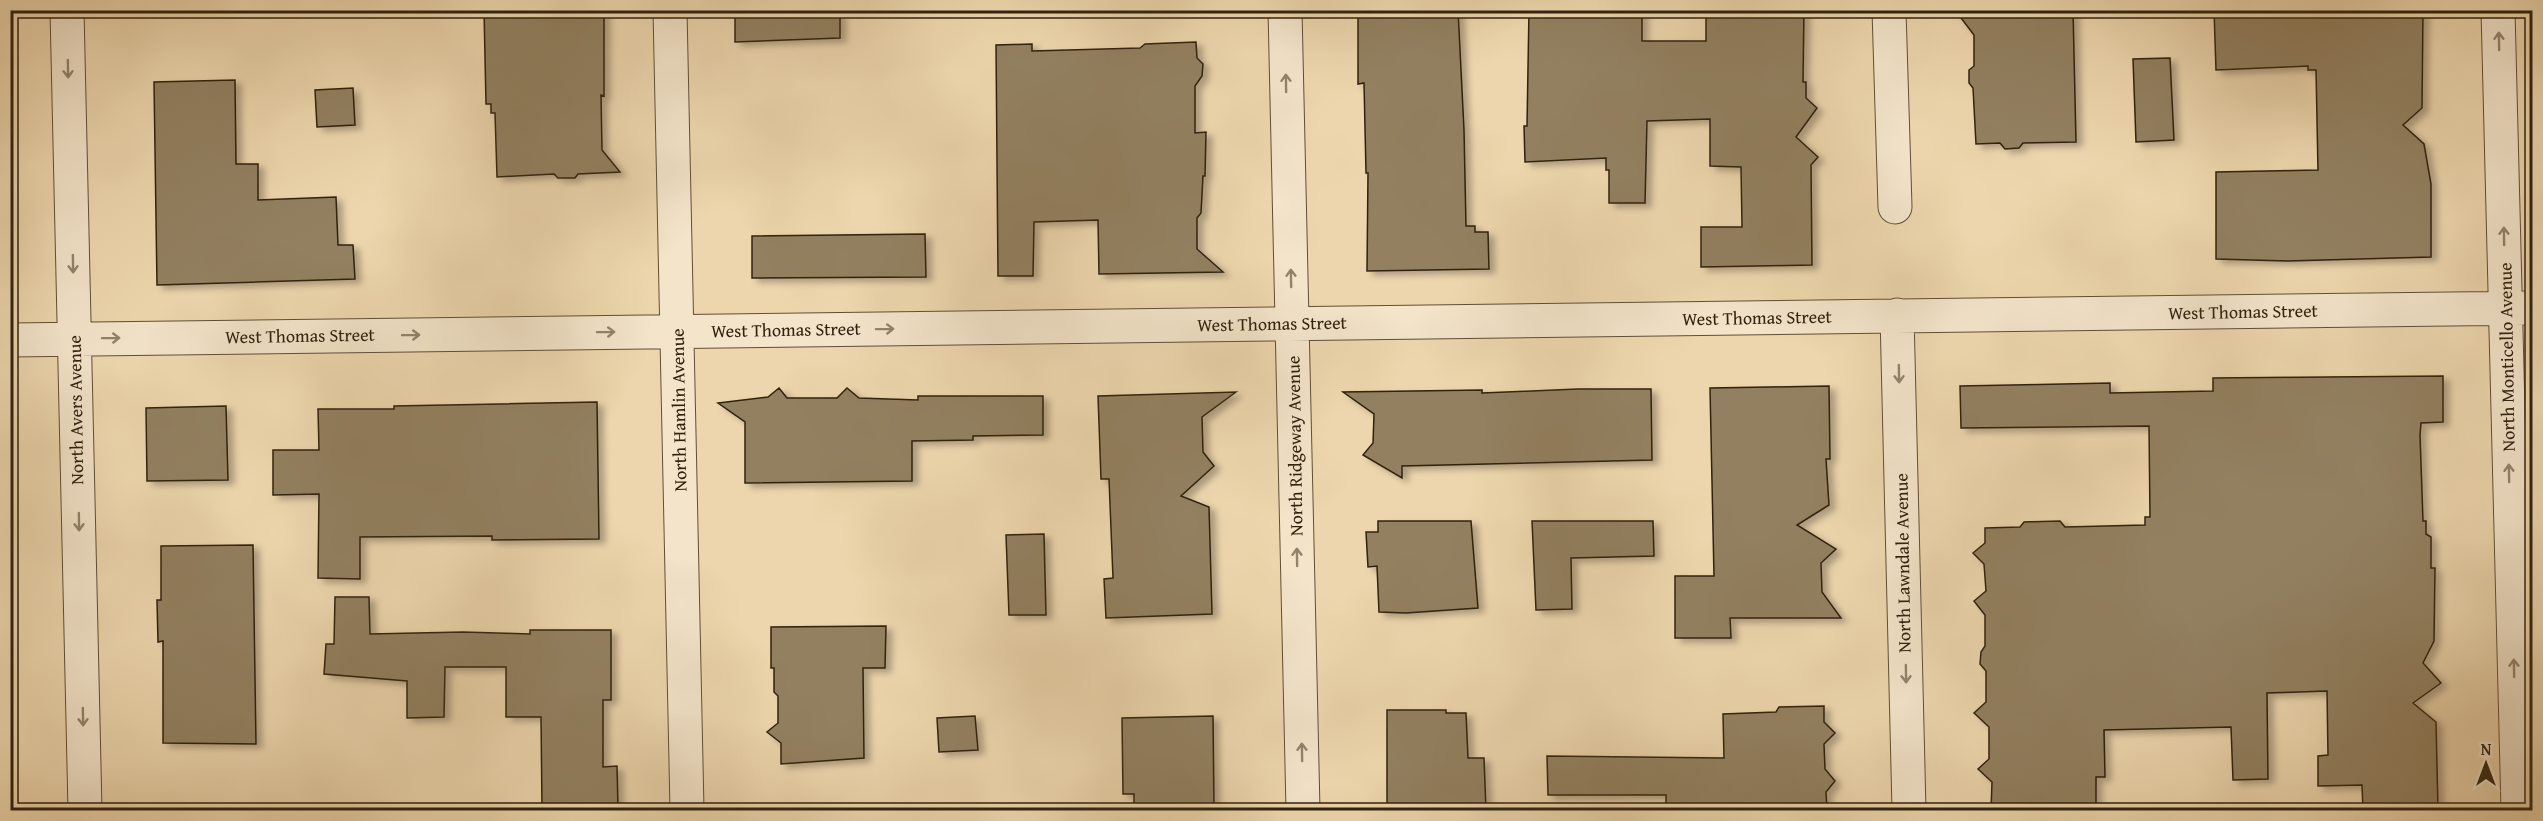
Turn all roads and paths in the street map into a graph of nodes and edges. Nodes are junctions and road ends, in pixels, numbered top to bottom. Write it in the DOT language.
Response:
graph roads {
  1 [pos="67,10"];
  2 [pos="670,10"];
  3 [pos="1285,10"];
  4 [pos="1889,10"];
  5 [pos="2498,10"];
  6 [pos="1895,207"];
  7 [pos="2519,308"];
  8 [pos="1897,315"];
  9 [pos="1292,324"];
  10 [pos="677,332"];
  11 [pos="75,339"];
  12 [pos="10,340"];
  13 [pos="85,810"];
  14 [pos="687,810"];
  15 [pos="1303,810"];
  16 [pos="1909,810"];
  17 [pos="2518,810"];
  1 -- 11 [label="street, North Avers Avenue, one-way"];
  2 -- 10 [label="street, North Hamlin Avenue"];
  9 -- 3 [label="street, North Ridgeway Avenue, one-way"];
  4 -- 6 [label="street"];
  7 -- 5 [label="street, North Monticello Avenue, one-way"];
  7 -- 8 [label="street, West Thomas Street"];
  17 -- 7 [label="street, North Monticello Avenue, one-way"];
  8 -- 9 [label="street, West Thomas Street"];
  8 -- 16 [label="street, North Lawndale Avenue, one-way"];
  10 -- 9 [label="street, West Thomas Street, one-way"];
  15 -- 9 [label="street, North Ridgeway Avenue, one-way"];
  11 -- 10 [label="street, West Thomas Street, one-way"];
  10 -- 14 [label="street, North Hamlin Avenue"];
  11 -- 12 [label="street, West Thomas Street"];
  11 -- 13 [label="street, North Avers Avenue, one-way"];
}
